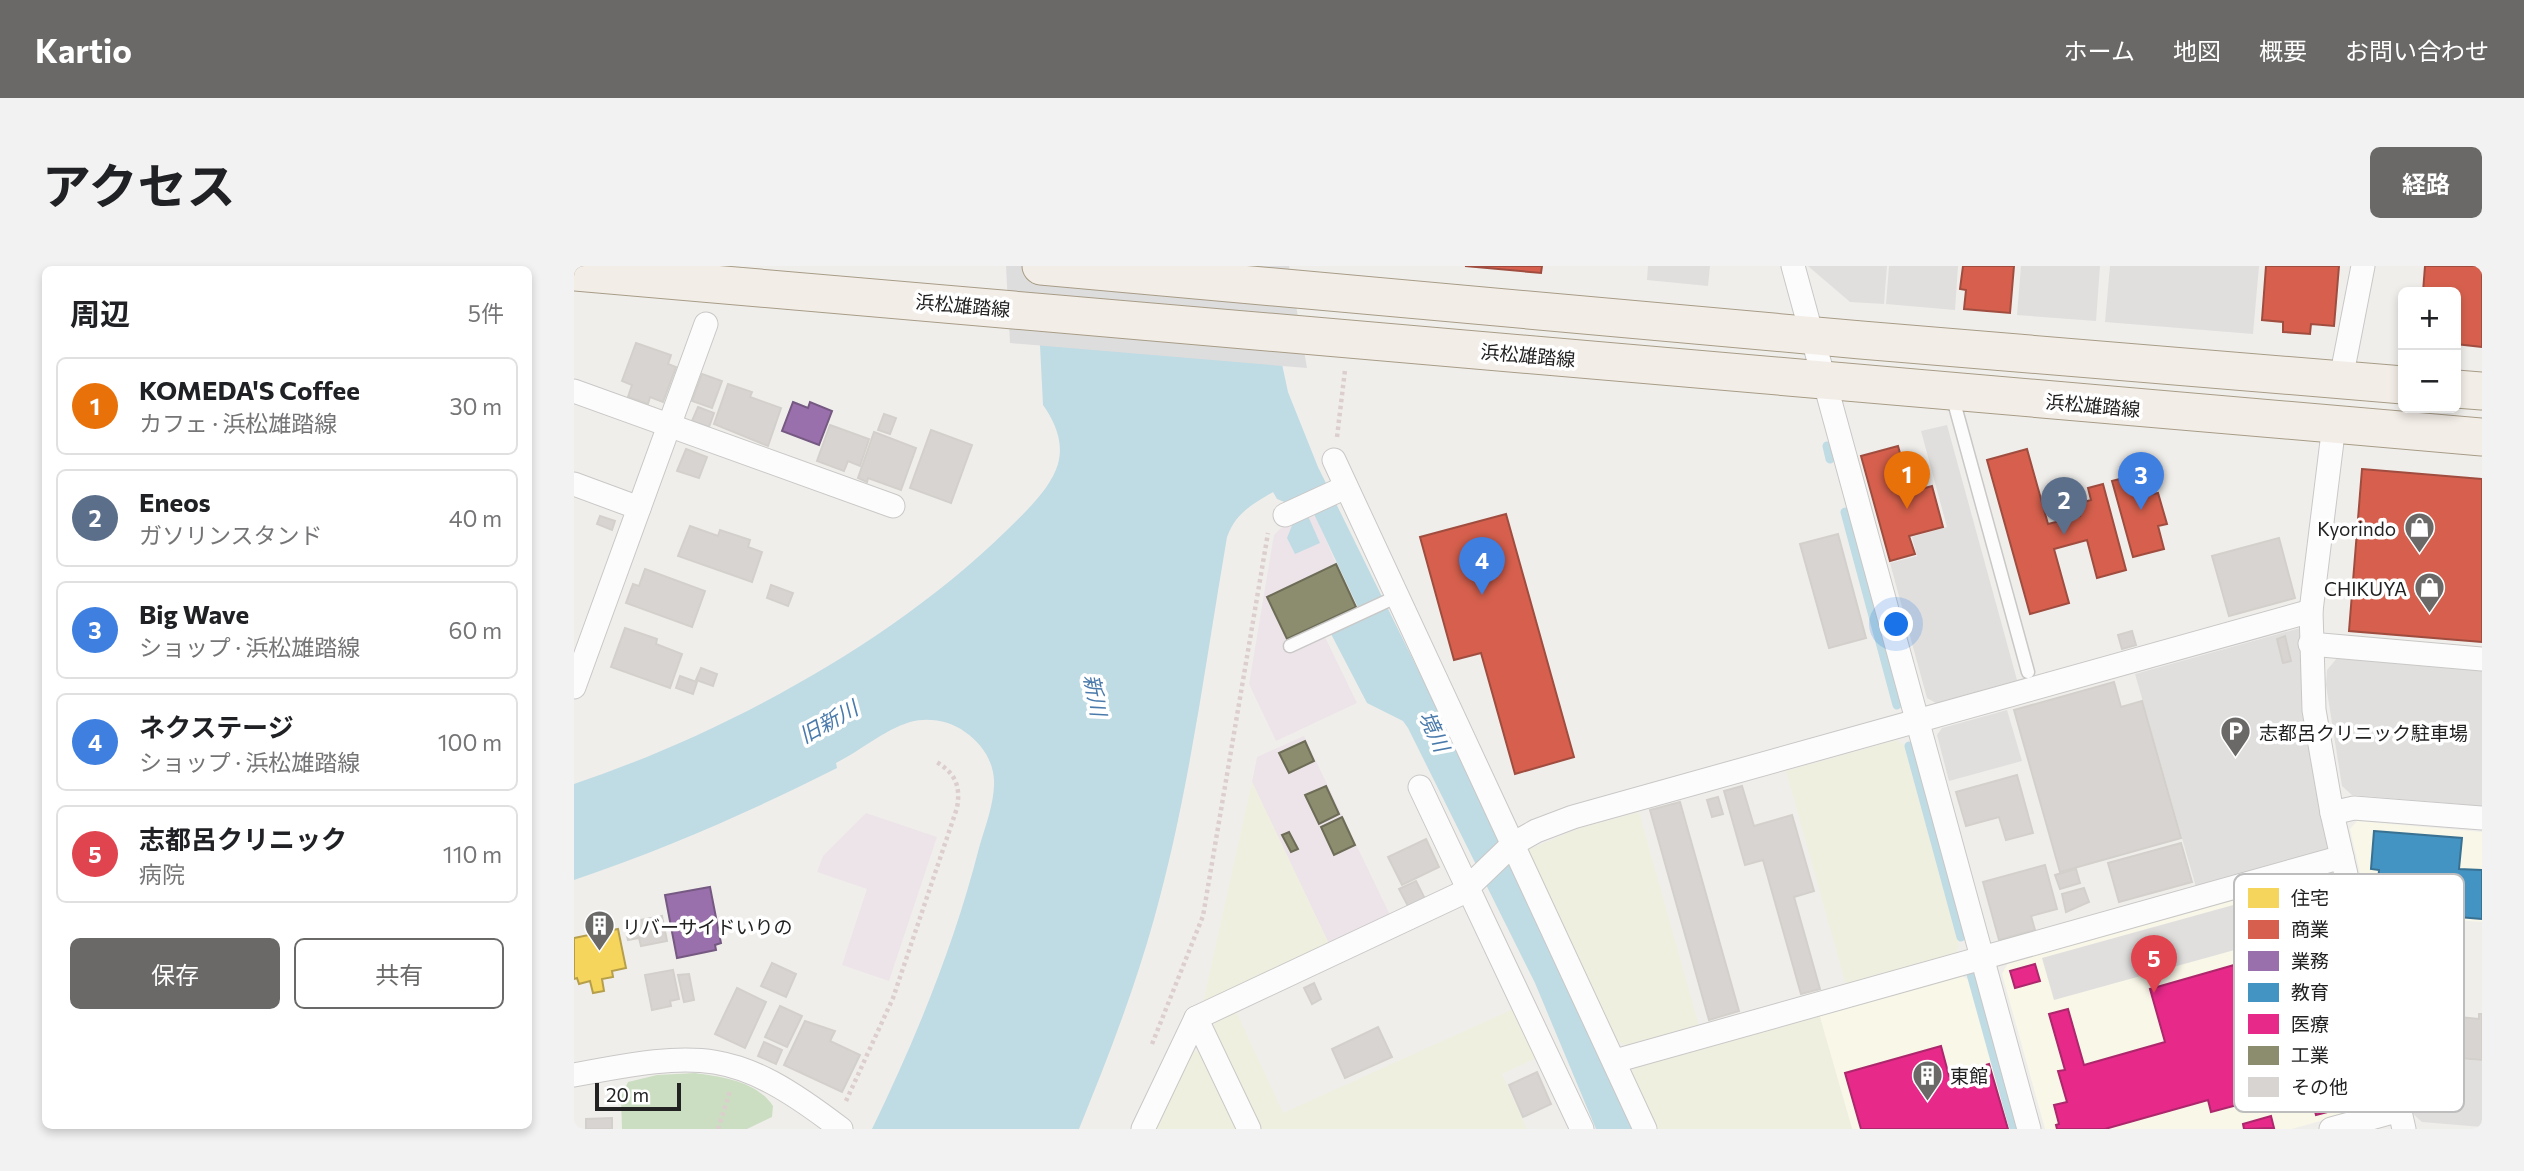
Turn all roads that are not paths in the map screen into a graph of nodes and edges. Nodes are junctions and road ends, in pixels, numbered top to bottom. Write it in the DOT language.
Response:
graph roads {
  1 [pos="1041,266"];
  2 [pos="1793,266"];
  3 [pos="2362,266"];
  4 [pos="574,272"];
  5 [pos="706,324"];
  6 [pos="1812,336"];
  7 [pos="2341,379"];
  8 [pos="1825,383"];
  9 [pos="2398,385"];
  10 [pos="2461,389"];
  11 [pos="574,391"];
  12 [pos="2482,391"];
  13 [pos="1952,393"];
  14 [pos="669,425"];
  15 [pos="2334,425"];
  16 [pos="2482,437"];
  17 [pos="1334,460"];
  18 [pos="574,484"];
  19 [pos="1339,490"];
  20 [pos="893,506"];
  21 [pos="639,508"];
  22 [pos="1285,515"];
  23 [pos="1394,597"];
  24 [pos="2311,611"];
  25 [pos="2310,644"];
  26 [pos="1290,646"];
  27 [pos="2482,659"];
  28 [pos="2028,672"];
  29 [pos="574,687"];
  30 [pos="1917,721"];
  31 [pos="1420,787"];
  32 [pos="2332,813"];
  33 [pos="2482,818"];
  34 [pos="1511,846"];
  35 [pos="2342,857"];
  36 [pos="2281,874"];
  37 [pos="2346,874"];
  38 [pos="1471,884"];
  39 [pos="2234,887"];
  40 [pos="1982,958"];
  41 [pos="1196,1018"];
  42 [pos="1615,1061"];
  43 [pos="574,1076"];
  44 [pos="2402,1120"];
  45 [pos="836,1125"];
  46 [pos="1576,1127"];
  47 [pos="1143,1129"];
  48 [pos="1249,1129"];
  49 [pos="1645,1129"];
  50 [pos="2029,1129"];
  51 [pos="2331,1129"];
  1 -- 6 [label="main road"];
  2 -- 6 [label="street"];
  3 -- 7 [label="street"];
  4 -- 8 [label="main road, 浜松雄踏線"];
  5 -- 14 [label="street"];
  6 -- 7 [label="main road"];
  6 -- 8 [label="street"];
  7 -- 9 [label="main road"];
  8 -- 13 [label="main road, 浜松雄踏線"];
  8 -- 30 [label="street"];
  10 -- 12 [label="main road"];
  11 -- 14 [label="street"];
  13 -- 15 [label="main road, 浜松雄踏線"];
  13 -- 28 [label="lane"];
  14 -- 20 [label="street"];
  14 -- 21 [label="street"];
  15 -- 16 [label="main road, 浜松雄踏線"];
  15 -- 24 [label="street"];
  17 -- 19 [label="street"];
  18 -- 21 [label="street"];
  19 -- 22 [label="street"];
  19 -- 23 [label="street"];
  21 -- 29 [label="street"];
  23 -- 26 [label="lane"];
  23 -- 34 [label="street"];
  24 -- 25 [label="street"];
  24 -- 30 [label="street"];
  25 -- 27 [label="street"];
  25 -- 32 [label="street"];
  30 -- 34 [label="street"];
  30 -- 40 [label="street"];
  31 -- 38 [label="street"];
  32 -- 33 [label="street"];
  32 -- 35 [label="street"];
  34 -- 38 [label="street"];
  34 -- 42 [label="street"];
  35 -- 36 [label="street"];
  35 -- 37 [label="street"];
  38 -- 41 [label="street"];
  38 -- 46 [label="street"];
  39 -- 40 [label="street"];
  40 -- 42 [label="street"];
  40 -- 50 [label="street"];
  41 -- 47 [label="street"];
  41 -- 48 [label="street"];
  42 -- 49 [label="street"];
  43 -- 45 [label="street"];
  44 -- 51 [label="street"];
}
